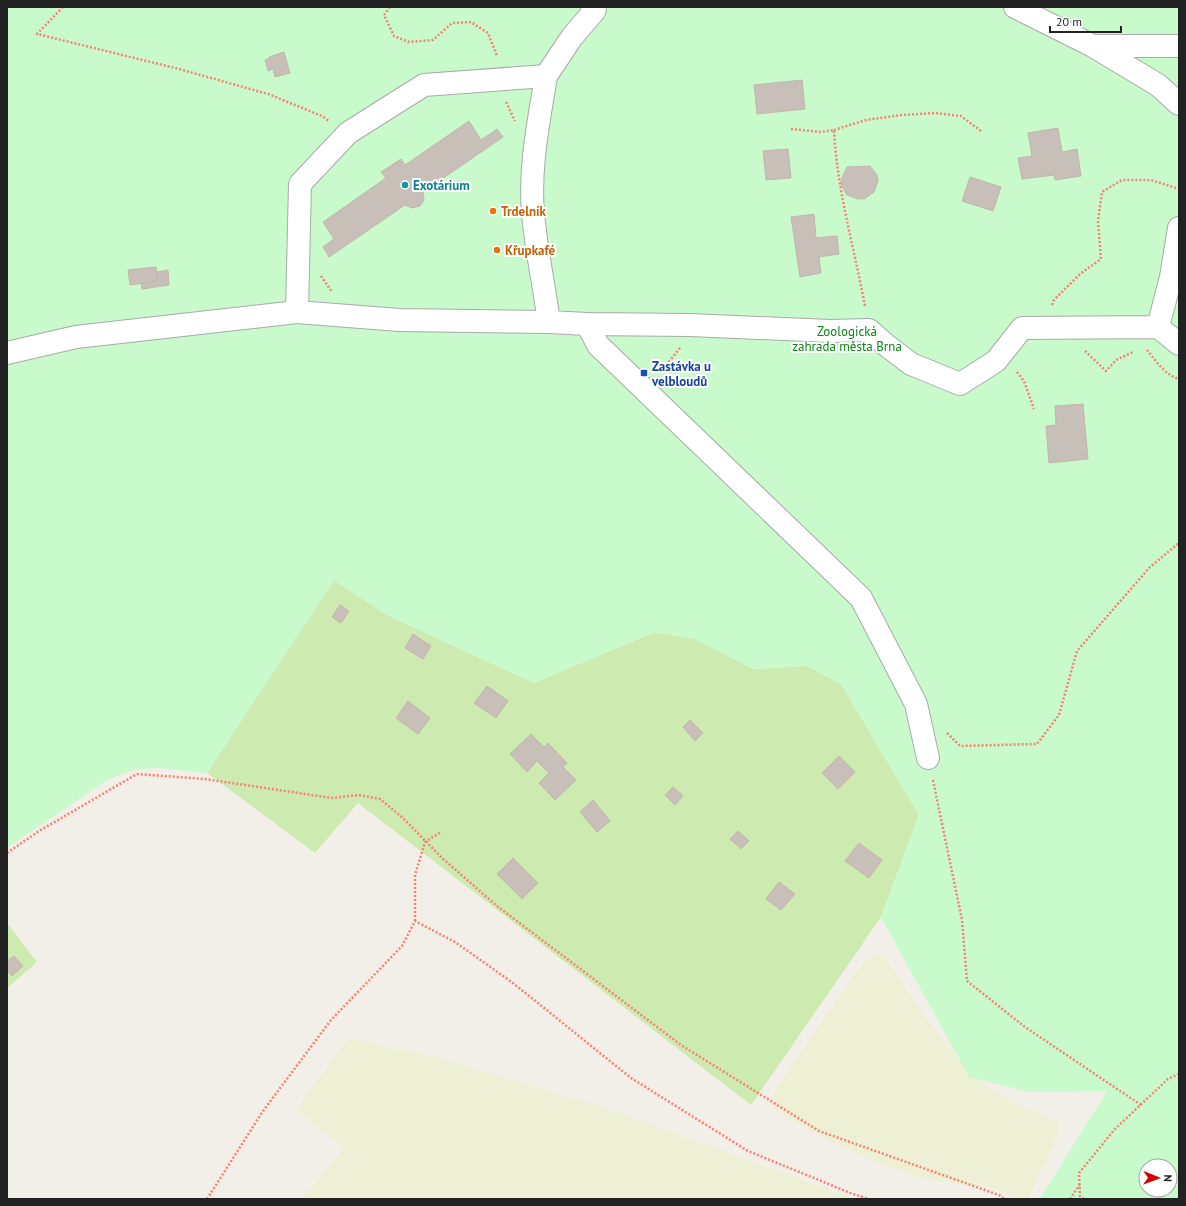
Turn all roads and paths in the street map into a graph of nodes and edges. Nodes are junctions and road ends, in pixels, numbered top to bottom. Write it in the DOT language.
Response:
graph roads {
  1 [pos="63,7"];
  2 [pos="390,7"];
  3 [pos="1015,7"];
  4 [pos="595,8"];
  5 [pos="1094,46"];
  6 [pos="1179,46"];
  7 [pos="546,76"];
  8 [pos="502,78"];
  9 [pos="1179,104"];
  10 [pos="791,129"];
  11 [pos="834,130"];
  12 [pos="981,131"];
  13 [pos="348,133"];
  14 [pos="536,136"];
  15 [pos="1179,189"];
  16 [pos="1179,228"];
  17 [pos="299,245"];
  18 [pos="861,287"];
  19 [pos="297,312"];
  20 [pos="349,316"];
  21 [pos="549,322"];
  22 [pos="587,324"];
  23 [pos="690,324"];
  24 [pos="1158,327"];
  25 [pos="1042,328"];
  26 [pos="1179,344"];
  27 [pos="1146,348"];
  28 [pos="7,353"];
  29 [pos="996,361"];
  30 [pos="630,374"];
  31 [pos="1179,379"];
  32 [pos="1034,409"];
  33 [pos="1179,543"];
  34 [pos="944,730"];
  35 [pos="928,758"];
  36 [pos="441,832"];
  37 [pos="425,842"];
  38 [pos="7,853"];
  39 [pos="415,921"];
  40 [pos="1179,1074"];
  41 [pos="1141,1105"];
  42 [pos="1080,1184"];
  43 [pos="207,1199"];
  44 [pos="869,1199"];
  45 [pos="1004,1199"];
  46 [pos="1070,1199"];
  47 [pos="1084,1199"];
  1 -- 13 [label="path"];
  2 -- 8 [label="path"];
  3 -- 5 [label="lane"];
  4 -- 7 [label="lane"];
  5 -- 6 [label="lane"];
  5 -- 9 [label="lane"];
  7 -- 8 [label="lane"];
  7 -- 14 [label="lane"];
  8 -- 13 [label="lane"];
  8 -- 14 [label="path"];
  10 -- 11 [label="path"];
  11 -- 12 [label="path"];
  11 -- 18 [label="path"];
  13 -- 17 [label="lane"];
  14 -- 21 [label="lane"];
  15 -- 25 [label="path"];
  16 -- 24 [label="lane"];
  17 -- 19 [label="lane"];
  17 -- 20 [label="path"];
  19 -- 20 [label="lane"];
  19 -- 28 [label="lane"];
  20 -- 21 [label="lane"];
  21 -- 22 [label="lane"];
  22 -- 23 [label="lane"];
  22 -- 30 [label="lane"];
  23 -- 29 [label="lane"];
  23 -- 30 [label="path"];
  24 -- 25 [label="lane"];
  24 -- 26 [label="lane"];
  25 -- 29 [label="lane"];
  27 -- 31 [label="path"];
  29 -- 32 [label="path"];
  30 -- 35 [label="lane"];
  33 -- 34 [label="path"];
  35 -- 41 [label="path"];
  36 -- 37 [label="path"];
  37 -- 38 [label="path"];
  37 -- 39 [label="path"];
  37 -- 45 [label="path"];
  39 -- 43 [label="path"];
  39 -- 44 [label="path"];
  40 -- 41 [label="path"];
  41 -- 42 [label="path"];
  42 -- 46 [label="path"];
  42 -- 47 [label="path"];
}
